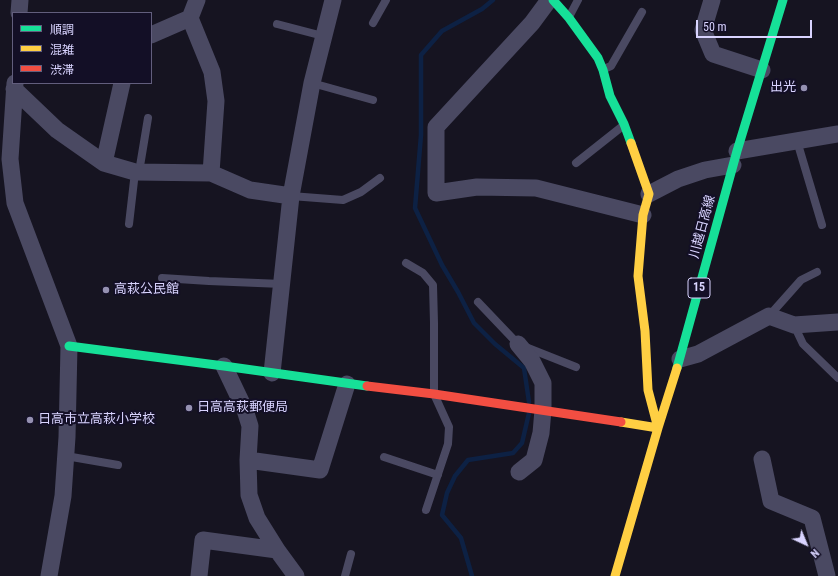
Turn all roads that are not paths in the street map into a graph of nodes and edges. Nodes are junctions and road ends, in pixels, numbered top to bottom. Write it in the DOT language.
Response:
graph roads {
  1 [pos="20,0"];
  2 [pos="197,0"];
  3 [pos="333,0"];
  4 [pos="386,0"];
  5 [pos="549,0"];
  6 [pos="553,0"];
  7 [pos="578,0"];
  8 [pos="712,0"];
  9 [pos="783,0"];
  10 [pos="19,12"];
  11 [pos="642,12"];
  12 [pos="190,18"];
  13 [pos="569,18"];
  14 [pos="374,23"];
  15 [pos="277,24"];
  16 [pos="152,34"];
  17 [pos="323,36"];
  18 [pos="603,70"];
  19 [pos="762,70"];
  20 [pos="312,83"];
  21 [pos="122,84"];
  22 [pos="14,86"];
  23 [pos="373,100"];
  24 [pos="148,118"];
  25 [pos="624,124"];
  26 [pos="838,134"];
  27 [pos="797,141"];
  28 [pos="735,158"];
  29 [pos="104,163"];
  30 [pos="576,163"];
  31 [pos="137,172"];
  32 [pos="211,173"];
  33 [pos="380,178"];
  34 [pos="649,194"];
  35 [pos="291,196"];
  36 [pos="643,215"];
  37 [pos="129,224"];
  38 [pos="822,225"];
  39 [pos="406,263"];
  40 [pos="817,272"];
  41 [pos="162,278"];
  42 [pos="282,284"];
  43 [pos="478,302"];
  44 [pos="769,316"];
  45 [pos="838,322"];
  46 [pos="794,324"];
  47 [pos="518,344"];
  48 [pos="69,346"];
  49 [pos="680,359"];
  50 [pos="224,366"];
  51 [pos="576,367"];
  52 [pos="272,373"];
  53 [pos="838,378"];
  54 [pos="347,384"];
  55 [pos="434,394"];
  56 [pos="542,410"];
  57 [pos="658,428"];
  58 [pos="66,456"];
  59 [pos="384,457"];
  60 [pos="762,459"];
  61 [pos="248,460"];
  62 [pos="118,465"];
  63 [pos="519,472"];
  64 [pos="438,475"];
  65 [pos="426,510"];
  66 [pos="277,550"];
  67 [pos="350,554"];
  68 [pos="49,576"];
  69 [pos="198,576"];
  70 [pos="296,576"];
  71 [pos="345,576"];
  72 [pos="615,576"];
  73 [pos="827,576"];
  1 -- 10 [label="street"];
  2 -- 12 [label="street"];
  3 -- 17 [label="street"];
  4 -- 14 [label="lane"];
  5 -- 36 [label="street"];
  6 -- 13 [label="street"];
  7 -- 13 [label="lane"];
  8 -- 19 [label="street"];
  9 -- 19 [label="street, 川越日高線 / 15"];
  11 -- 18 [label="lane"];
  12 -- 16 [label="street"];
  12 -- 32 [label="street"];
  13 -- 18 [label="street"];
  15 -- 17 [label="lane"];
  17 -- 20 [label="street"];
  18 -- 25 [label="street"];
  19 -- 28 [label="street, 川越日高線 / 15"];
  20 -- 23 [label="lane"];
  20 -- 35 [label="street"];
  21 -- 29 [label="street"];
  22 -- 29 [label="street"];
  22 -- 48 [label="street"];
  24 -- 31 [label="lane"];
  25 -- 30 [label="lane"];
  25 -- 34 [label="street"];
  26 -- 27 [label="street"];
  27 -- 28 [label="street"];
  27 -- 38 [label="lane"];
  28 -- 34 [label="street"];
  28 -- 49 [label="street, 川越日高線 / 15"];
  29 -- 31 [label="street"];
  31 -- 32 [label="street"];
  31 -- 37 [label="lane"];
  32 -- 35 [label="street"];
  33 -- 35 [label="lane"];
  34 -- 36 [label="street"];
  35 -- 42 [label="street"];
  36 -- 57 [label="street"];
  39 -- 55 [label="lane"];
  40 -- 44 [label="lane"];
  41 -- 42 [label="lane"];
  42 -- 52 [label="street"];
  43 -- 47 [label="lane"];
  44 -- 46 [label="street"];
  44 -- 49 [label="street"];
  45 -- 46 [label="street"];
  46 -- 53 [label="lane"];
  47 -- 51 [label="lane"];
  47 -- 56 [label="street"];
  48 -- 50 [label="street"];
  48 -- 58 [label="street"];
  49 -- 57 [label="street, 川越日高線 / 15"];
  50 -- 52 [label="street"];
  50 -- 61 [label="street"];
  52 -- 54 [label="street"];
  54 -- 55 [label="street"];
  54 -- 61 [label="street"];
  55 -- 56 [label="street"];
  55 -- 64 [label="lane"];
  56 -- 57 [label="street"];
  56 -- 63 [label="street"];
  57 -- 72 [label="street, 川越日高線 / 15"];
  58 -- 62 [label="lane"];
  58 -- 68 [label="street"];
  59 -- 64 [label="lane"];
  60 -- 73 [label="street"];
  61 -- 66 [label="street"];
  64 -- 65 [label="lane"];
  66 -- 69 [label="street"];
  66 -- 70 [label="street"];
  67 -- 71 [label="lane"];
}
